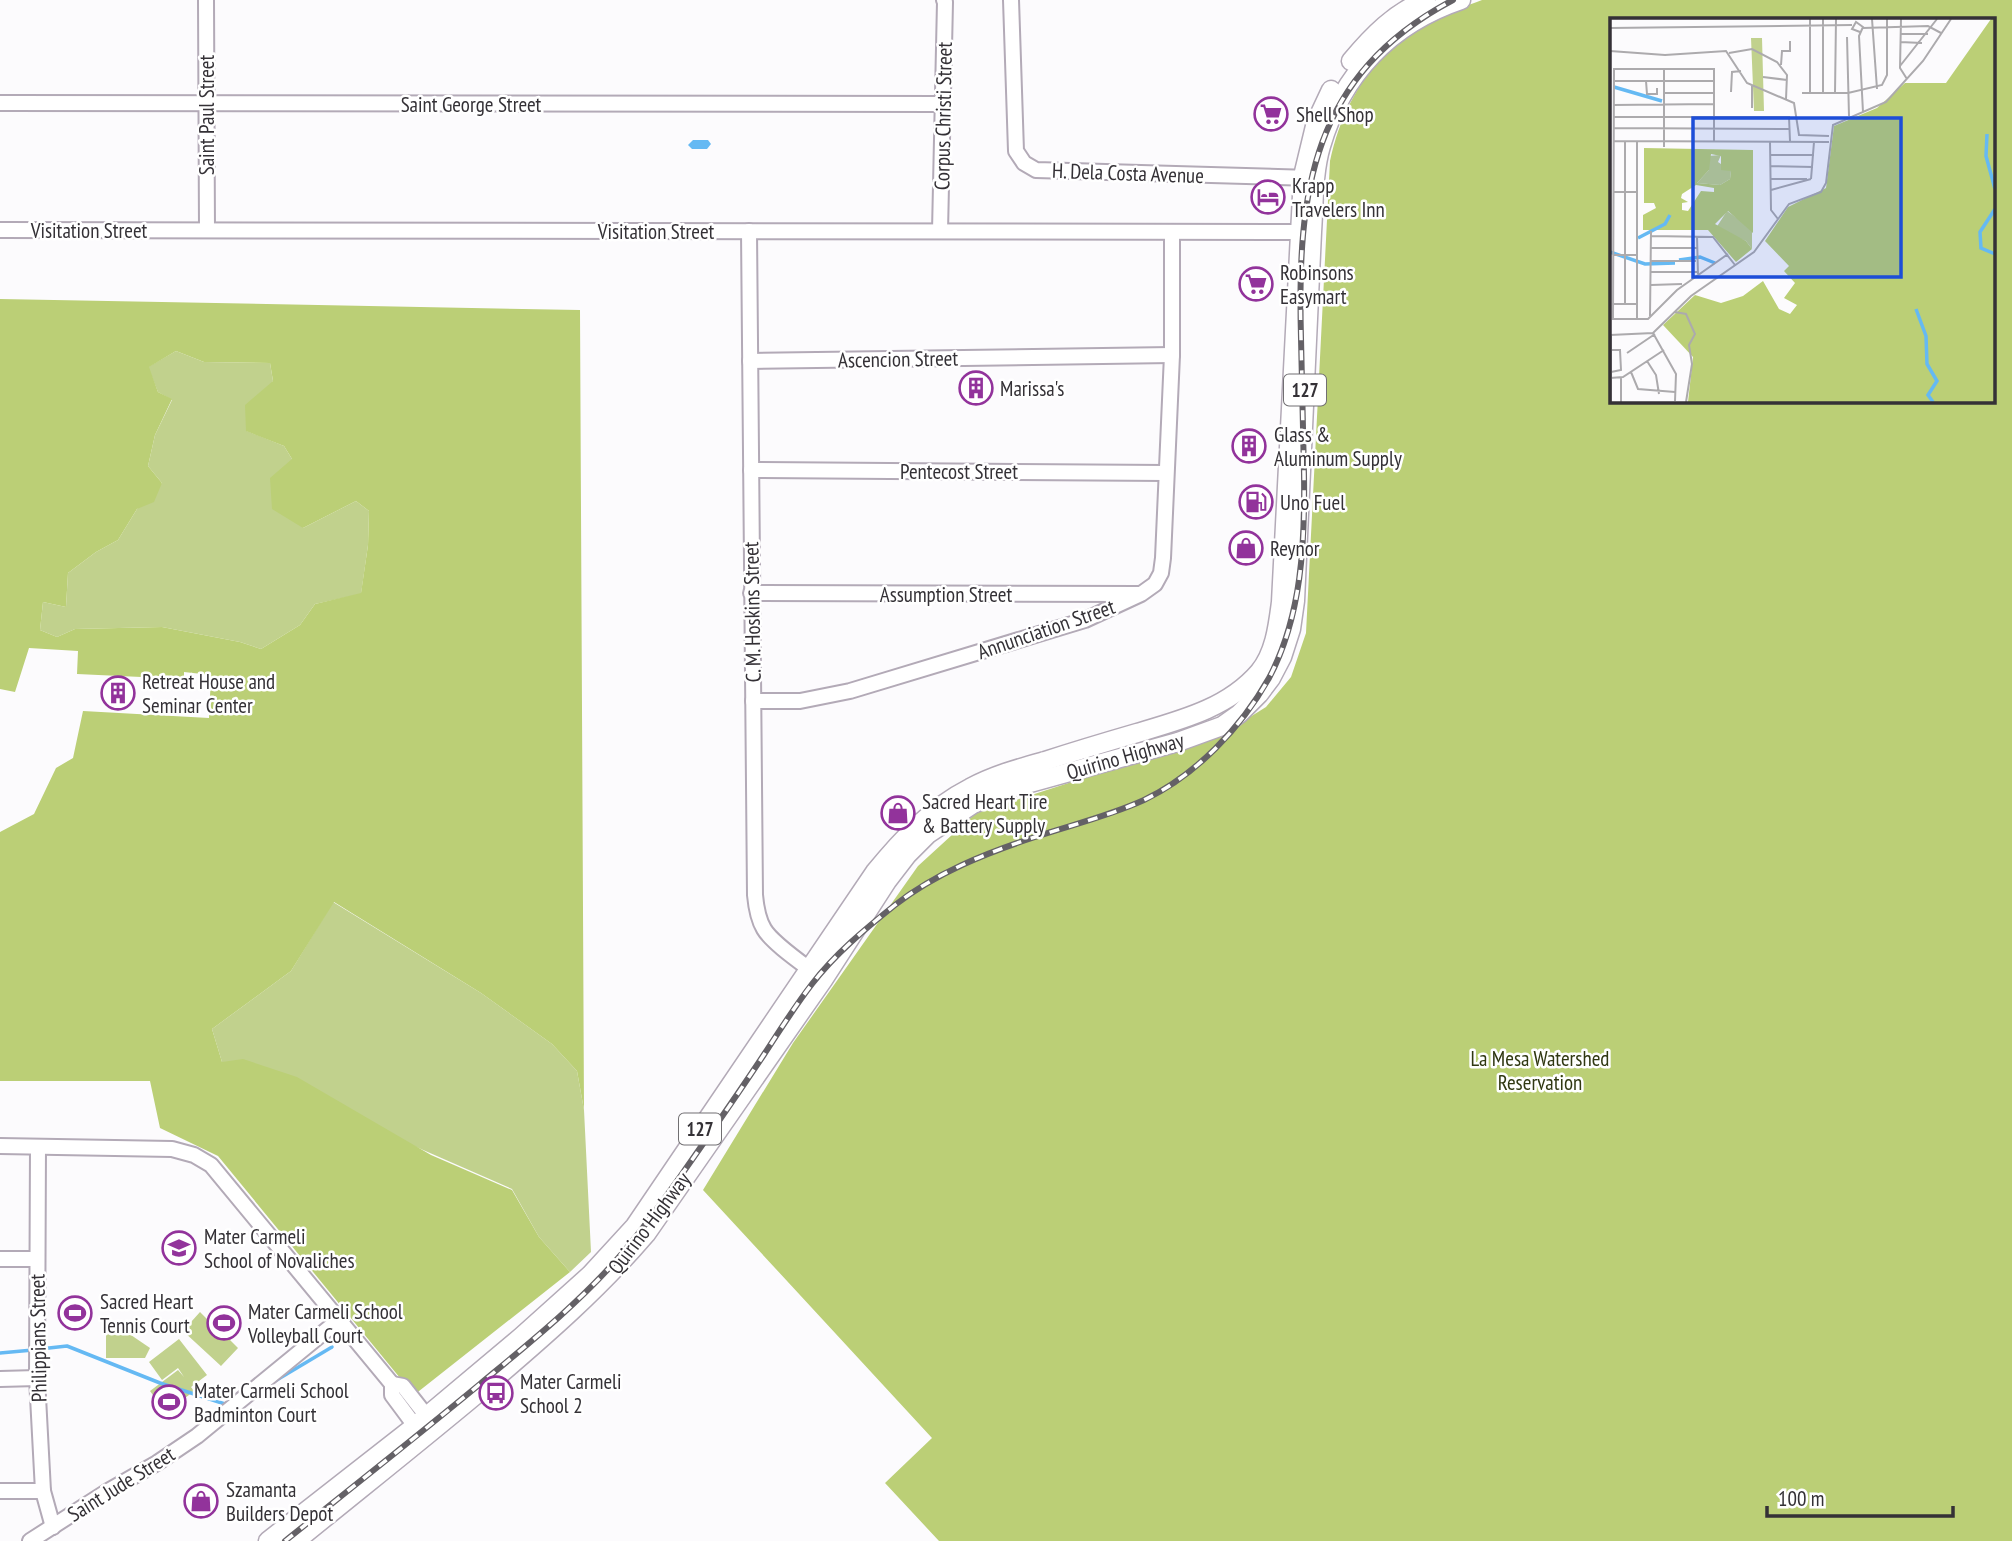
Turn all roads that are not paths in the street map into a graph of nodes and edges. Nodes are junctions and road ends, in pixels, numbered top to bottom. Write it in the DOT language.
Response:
graph roads {
  1 [pos="206,0"];
  2 [pos="944,0"];
  3 [pos="1011,0"];
  4 [pos="1426,0"];
  5 [pos="1461,0"];
  6 [pos="0,103"];
  7 [pos="206,103"];
  8 [pos="942,104"];
  9 [pos="1309,177"];
  10 [pos="0,230"];
  11 [pos="207,230"];
  12 [pos="750,231"];
  13 [pos="940,232"];
  14 [pos="1172,232"];
  15 [pos="1306,232"];
  16 [pos="1172,355"];
  17 [pos="750,361"];
  18 [pos="751,470"];
  19 [pos="1166,473"];
  20 [pos="751,593"];
  21 [pos="1141,594"];
  22 [pos="753,701"];
  23 [pos="817,975"];
  24 [pos="0,1146"];
  25 [pos="38,1147"];
  26 [pos="0,1259"];
  27 [pos="37,1259"];
  28 [pos="340,1319"];
  29 [pos="37,1378"];
  30 [pos="0,1379"];
  31 [pos="425,1427"];
  32 [pos="43,1490"];
  33 [pos="0,1491"];
  34 [pos="53,1527"];
  35 [pos="30,1541"];
  36 [pos="268,1541"];
  37 [pos="296,1541"];
  1 -- 7 [label="street, Saint Paul Street"];
  2 -- 8 [label="street, Corpus Christi Street"];
  3 -- 9 [label="street, H. Dela Costa Avenue"];
  4 -- 9 [label="main road, Quirino Highway / 127"];
  5 -- 9 [label="main road, Quirino Highway / 127"];
  6 -- 7 [label="street, Saint George Street"];
  7 -- 8 [label="street, Saint George Street"];
  7 -- 11 [label="street, Saint Paul Street"];
  8 -- 13 [label="street, Corpus Christi Street"];
  9 -- 15 [label="main road, Quirino Highway / 127"];
  10 -- 11 [label="street, Visitation Street"];
  11 -- 12 [label="street, Visitation Street"];
  12 -- 13 [label="street, Visitation Street"];
  12 -- 17 [label="street, C. M. Hoskins Street"];
  13 -- 14 [label="street, Visitation Street"];
  14 -- 15 [label="street, Visitation Street"];
  14 -- 16 [label="street, Annunciation Street"];
  15 -- 23 [label="main road, Quirino Highway / 127"];
  16 -- 17 [label="street, Ascencion Street"];
  16 -- 19 [label="street, Annunciation Street"];
  17 -- 18 [label="street, C. M. Hoskins Street"];
  18 -- 19 [label="street, Pentecost Street"];
  18 -- 20 [label="street, C. M. Hoskins Street"];
  19 -- 21 [label="street, Annunciation Street"];
  20 -- 21 [label="street, Assumption Street"];
  20 -- 22 [label="street, C. M. Hoskins Street"];
  21 -- 22 [label="street, Annunciation Street"];
  22 -- 23 [label="street, C. M. Hoskins Street"];
  23 -- 31 [label="main road, Quirino Highway / 127"];
  24 -- 25 [label="street"];
  25 -- 27 [label="street, Philippians Street"];
  25 -- 28 [label="street"];
  26 -- 27 [label="street"];
  27 -- 29 [label="street, Philippians Street"];
  28 -- 31 [label="street"];
  28 -- 34 [label="street, Saint Jude Street"];
  29 -- 30 [label="street"];
  29 -- 32 [label="street, Philippians Street"];
  31 -- 36 [label="main road, Quirino Highway / 127"];
  31 -- 37 [label="main road, Quirino Highway / 127"];
  32 -- 33 [label="street"];
  32 -- 34 [label="street, Philippians Street"];
  34 -- 35 [label="street, Saint Jude Street"];
}
